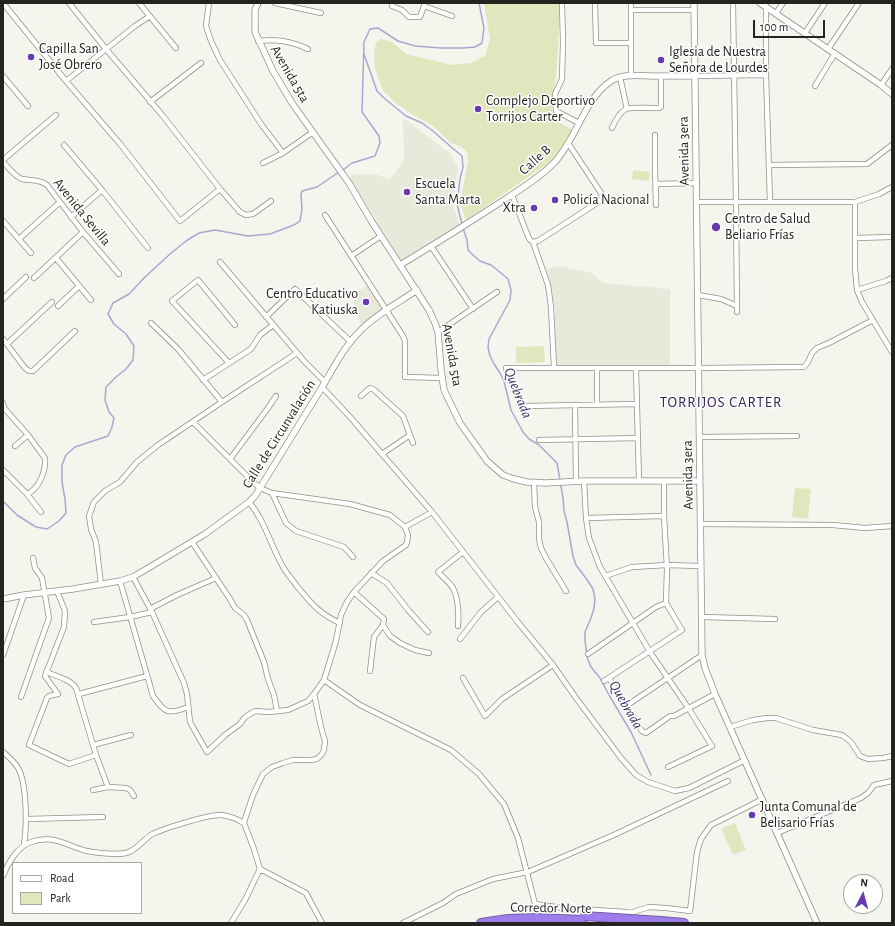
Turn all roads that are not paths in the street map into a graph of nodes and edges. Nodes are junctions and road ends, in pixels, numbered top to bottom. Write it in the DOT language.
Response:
graph roads {
  1 [pos="3,3"];
  2 [pos="69,3"];
  3 [pos="139,3"];
  4 [pos="209,3"];
  5 [pos="258,3"];
  6 [pos="275,3"];
  7 [pos="562,3"];
  8 [pos="595,3"];
  9 [pos="631,3"];
  10 [pos="694,3"];
  11 [pos="733,3"];
  12 [pos="783,3"];
  13 [pos="825,3"];
  14 [pos="860,3"];
  15 [pos="425,5"];
  16 [pos="763,5"];
  17 [pos="392,6"];
  18 [pos="631,10"];
  19 [pos="694,10"];
  20 [pos="321,13"];
  21 [pos="776,13"];
  22 [pos="150,16"];
  23 [pos="452,16"];
  24 [pos="805,33"];
  25 [pos="258,41"];
  26 [pos="631,43"];
  27 [pos="176,48"];
  28 [pos="106,49"];
  29 [pos="308,49"];
  30 [pos="828,49"];
  31 [pos="835,53"];
  32 [pos="201,63"];
  33 [pos="892,69"];
  34 [pos="733,75"];
  35 [pos="766,75"];
  36 [pos="3,76"];
  37 [pos="631,76"];
  38 [pos="661,76"];
  39 [pos="695,76"];
  40 [pos="620,77"];
  41 [pos="66,81"];
  42 [pos="881,85"];
  43 [pos="815,86"];
  44 [pos="892,94"];
  45 [pos="150,102"];
  46 [pos="28,106"];
  47 [pos="627,109"];
  48 [pos="56,115"];
  49 [pos="579,124"];
  50 [pos="612,128"];
  51 [pos="313,132"];
  52 [pos="655,135"];
  53 [pos="568,143"];
  54 [pos="64,145"];
  55 [pos="892,145"];
  56 [pos="283,153"];
  57 [pos="3,161"];
  58 [pos="263,163"];
  59 [pos="769,165"];
  60 [pos="697,183"];
  61 [pos="892,187"];
  62 [pos="220,189"];
  63 [pos="102,190"];
  64 [pos="512,195"];
  65 [pos="271,201"];
  66 [pos="60,202"];
  67 [pos="697,202"];
  68 [pos="736,202"];
  69 [pos="770,202"];
  70 [pos="855,202"];
  71 [pos="325,215"];
  72 [pos="71,217"];
  73 [pos="3,221"];
  74 [pos="83,232"];
  75 [pos="381,236"];
  76 [pos="892,237"];
  77 [pos="855,238"];
  78 [pos="19,239"];
  79 [pos="534,242"];
  80 [pos="431,246"];
  81 [pos="148,248"];
  82 [pos="31,253"];
  83 [pos="351,256"];
  84 [pos="56,258"];
  85 [pos="220,262"];
  86 [pos="400,265"];
  87 [pos="119,274"];
  88 [pos="26,277"];
  89 [pos="34,278"];
  90 [pos="891,280"];
  91 [pos="79,286"];
  92 [pos="417,290"];
  93 [pos="857,290"];
  94 [pos="497,292"];
  95 [pos="698,295"];
  96 [pos="3,299"];
  97 [pos="91,300"];
  98 [pos="52,302"];
  99 [pos="58,306"];
  100 [pos="737,306"];
  101 [pos="473,309"];
  102 [pos="386,311"];
  103 [pos="737,312"];
  104 [pos="266,317"];
  105 [pos="873,320"];
  106 [pos="151,323"];
  107 [pos="234,325"];
  108 [pos="274,325"];
  109 [pos="75,331"];
  110 [pos="438,332"];
  111 [pos="3,339"];
  112 [pos="351,342"];
  113 [pos="7,344"];
  114 [pos="892,352"];
  115 [pos="297,353"];
  116 [pos="229,363"];
  117 [pos="554,367"];
  118 [pos="506,368"];
  119 [pos="597,368"];
  120 [pos="636,368"];
  121 [pos="699,368"];
  122 [pos="442,378"];
  123 [pos="203,380"];
  124 [pos="324,384"];
  125 [pos="276,396"];
  126 [pos="360,396"];
  127 [pos="222,402"];
  128 [pos="637,404"];
  129 [pos="575,405"];
  130 [pos="597,405"];
  131 [pos="523,406"];
  132 [pos="3,407"];
  133 [pos="193,422"];
  134 [pos="28,435"];
  135 [pos="410,435"];
  136 [pos="797,436"];
  137 [pos="700,437"];
  138 [pos="638,438"];
  139 [pos="575,439"];
  140 [pos="538,440"];
  141 [pos="413,443"];
  142 [pos="15,446"];
  143 [pos="382,454"];
  144 [pos="230,459"];
  145 [pos="3,470"];
  146 [pos="584,481"];
  147 [pos="639,481"];
  148 [pos="664,481"];
  149 [pos="700,481"];
  150 [pos="534,482"];
  151 [pos="576,482"];
  152 [pos="260,488"];
  153 [pos="272,493"];
  154 [pos="27,494"];
  155 [pos="249,502"];
  156 [pos="41,512"];
  157 [pos="432,512"];
  158 [pos="664,516"];
  159 [pos="586,518"];
  160 [pos="701,524"];
  161 [pos="892,526"];
  162 [pos="405,527"];
  163 [pos="192,542"];
  164 [pos="463,552"];
  165 [pos="353,557"];
  166 [pos="33,558"];
  167 [pos="667,564"];
  168 [pos="701,566"];
  169 [pos="371,573"];
  170 [pos="605,576"];
  171 [pos="133,577"];
  172 [pos="216,578"];
  173 [pos="120,581"];
  174 [pos="101,584"];
  175 [pos="566,590"];
  176 [pos="57,591"];
  177 [pos="45,592"];
  178 [pos="354,592"];
  179 [pos="24,595"];
  180 [pos="498,597"];
  181 [pos="3,599"];
  182 [pos="666,602"];
  183 [pos="151,610"];
  184 [pos="130,617"];
  185 [pos="702,617"];
  186 [pos="775,619"];
  187 [pos="94,622"];
  188 [pos="634,622"];
  189 [pos="340,623"];
  190 [pos="383,625"];
  191 [pos="458,626"];
  192 [pos="428,632"];
  193 [pos="460,639"];
  194 [pos="650,652"];
  195 [pos="429,653"];
  196 [pos="588,654"];
  197 [pos="3,655"];
  198 [pos="702,655"];
  199 [pos="554,665"];
  200 [pos="370,671"];
  201 [pos="46,672"];
  202 [pos="147,676"];
  203 [pos="463,678"];
  204 [pos="668,678"];
  205 [pos="324,680"];
  206 [pos="78,694"];
  207 [pos="314,694"];
  208 [pos="715,694"];
  209 [pos="21,697"];
  210 [pos="626,706"];
  211 [pos="188,707"];
  212 [pos="689,708"];
  213 [pos="277,711"];
  214 [pos="730,727"];
  215 [pos="131,735"];
  216 [pos="93,745"];
  217 [pos="3,752"];
  218 [pos="96,755"];
  219 [pos="892,756"];
  220 [pos="745,760"];
  221 [pos="668,767"];
  222 [pos="728,781"];
  223 [pos="892,781"];
  224 [pos="108,787"];
  225 [pos="93,790"];
  226 [pos="134,796"];
  227 [pos="763,799"];
  228 [pos="103,817"];
  229 [pos="26,819"];
  230 [pos="244,823"];
  231 [pos="778,833"];
  232 [pos="24,844"];
  233 [pos="260,869"];
  234 [pos="528,872"];
  235 [pos="3,876"];
  236 [pos="630,913"];
  237 [pos="584,918"];
  238 [pos="231,923"];
  239 [pos="322,923"];
  240 [pos="403,923"];
  241 [pos="481,923"];
  242 [pos="614,923"];
  243 [pos="620,923"];
  244 [pos="684,923"];
  245 [pos="817,923"];
  1 -- 41 [label="street"];
  2 -- 28 [label="street"];
  3 -- 22 [label="street"];
  4 -- 56 [label="street"];
  5 -- 25 [label="street, Avenida 5ta"];
  6 -- 20 [label="street"];
  7 -- 49 [label="street"];
  8 -- 26 [label="street"];
  9 -- 18 [label="street"];
  10 -- 19 [label="street, Avenida 3era"];
  11 -- 34 [label="street"];
  12 -- 21 [label="street"];
  13 -- 24 [label="street"];
  14 -- 30 [label="street"];
  15 -- 17 [label="street"];
  15 -- 23 [label="street"];
  16 -- 21 [label="street"];
  16 -- 35 [label="street"];
  18 -- 19 [label="street"];
  18 -- 26 [label="street"];
  19 -- 39 [label="street, Avenida 3era"];
  21 -- 24 [label="street"];
  22 -- 27 [label="street"];
  22 -- 28 [label="street"];
  24 -- 30 [label="street"];
  25 -- 29 [label="street"];
  25 -- 51 [label="street, Avenida 5ta"];
  26 -- 37 [label="street"];
  28 -- 41 [label="street"];
  28 -- 45 [label="street"];
  30 -- 31 [label="street"];
  31 -- 42 [label="street"];
  31 -- 43 [label="street"];
  32 -- 45 [label="street"];
  33 -- 42 [label="street"];
  34 -- 35 [label="street, Calle B"];
  34 -- 39 [label="street, Calle B"];
  34 -- 68 [label="street"];
  35 -- 59 [label="street"];
  36 -- 46 [label="street"];
  37 -- 38 [label="street, Calle B"];
  37 -- 40 [label="street, Calle B"];
  38 -- 39 [label="street, Calle B"];
  38 -- 47 [label="street"];
  39 -- 60 [label="street, Avenida 3era"];
  40 -- 47 [label="street"];
  40 -- 49 [label="street, Calle B"];
  41 -- 62 [label="street"];
  42 -- 44 [label="street"];
  45 -- 62 [label="street"];
  47 -- 50 [label="street"];
  48 -- 57 [label="street"];
  49 -- 53 [label="street, Calle B"];
  51 -- 56 [label="street"];
  51 -- 75 [label="street, Avenida 5ta"];
  52 -- 60 [label="street"];
  53 -- 64 [label="street, Calle B"];
  53 -- 79 [label="street"];
  54 -- 63 [label="street"];
  55 -- 59 [label="street"];
  56 -- 58 [label="street"];
  57 -- 66 [label="street, Avenida Sevilla"];
  59 -- 69 [label="street"];
  60 -- 67 [label="street, Avenida 3era"];
  61 -- 70 [label="street"];
  62 -- 65 [label="street"];
  63 -- 72 [label="street"];
  63 -- 81 [label="street"];
  64 -- 79 [label="street"];
  64 -- 80 [label="street, Calle B"];
  66 -- 72 [label="street, Avenida Sevilla"];
  66 -- 78 [label="street"];
  67 -- 68 [label="street"];
  67 -- 95 [label="street, Avenida 3era"];
  68 -- 69 [label="street"];
  68 -- 100 [label="street"];
  69 -- 70 [label="street"];
  70 -- 77 [label="street"];
  71 -- 83 [label="street"];
  72 -- 74 [label="street, Avenida Sevilla"];
  73 -- 78 [label="street"];
  74 -- 84 [label="street"];
  74 -- 87 [label="street, Avenida Sevilla"];
  75 -- 83 [label="street"];
  75 -- 86 [label="street, Avenida 5ta"];
  76 -- 77 [label="street"];
  77 -- 93 [label="street"];
  78 -- 82 [label="street"];
  79 -- 117 [label="street"];
  80 -- 86 [label="street, Calle B"];
  80 -- 101 [label="street"];
  83 -- 102 [label="street"];
  84 -- 89 [label="street"];
  84 -- 91 [label="street"];
  85 -- 104 [label="street"];
  86 -- 92 [label="street, Avenida 5ta"];
  88 -- 96 [label="street"];
  90 -- 93 [label="street"];
  91 -- 97 [label="street"];
  91 -- 99 [label="street"];
  92 -- 102 [label="street, Calle de Circunvalación"];
  92 -- 110 [label="street, Avenida 5ta"];
  93 -- 105 [label="street"];
  94 -- 101 [label="street"];
  95 -- 100 [label="street"];
  95 -- 121 [label="street, Avenida 3era"];
  98 -- 113 [label="street"];
  100 -- 103 [label="street"];
  101 -- 110 [label="street"];
  102 -- 112 [label="street, Calle de Circunvalación"];
  102 -- 122 [label="street"];
  104 -- 108 [label="street"];
  104 -- 112 [label="street"];
  105 -- 114 [label="street"];
  105 -- 121 [label="street"];
  106 -- 123 [label="street"];
  107 -- 116 [label="street"];
  108 -- 115 [label="street"];
  108 -- 116 [label="street"];
  109 -- 113 [label="street"];
  110 -- 122 [label="street, Avenida 5ta"];
  111 -- 113 [label="street"];
  112 -- 124 [label="street, Calle de Circunvalación"];
  115 -- 124 [label="street"];
  115 -- 127 [label="street"];
  116 -- 123 [label="street"];
  117 -- 118 [label="street"];
  117 -- 119 [label="street"];
  119 -- 120 [label="street"];
  119 -- 130 [label="street"];
  120 -- 121 [label="street"];
  120 -- 128 [label="street"];
  121 -- 137 [label="street, Avenida 3era"];
  122 -- 150 [label="street, Avenida 5ta"];
  123 -- 127 [label="street"];
  124 -- 143 [label="street"];
  124 -- 152 [label="street, Calle de Circunvalación"];
  125 -- 144 [label="street"];
  126 -- 135 [label="street"];
  127 -- 133 [label="street"];
  128 -- 130 [label="street"];
  128 -- 138 [label="street"];
  129 -- 130 [label="street"];
  129 -- 131 [label="street"];
  129 -- 139 [label="street"];
  132 -- 134 [label="street"];
  133 -- 144 [label="street"];
  133 -- 174 [label="street"];
  134 -- 142 [label="street"];
  134 -- 154 [label="street"];
  135 -- 141 [label="street"];
  135 -- 143 [label="street"];
  136 -- 137 [label="street"];
  137 -- 149 [label="street, Avenida 3era"];
  138 -- 139 [label="street"];
  138 -- 147 [label="street"];
  139 -- 140 [label="street"];
  139 -- 151 [label="street"];
  143 -- 157 [label="street"];
  144 -- 152 [label="street"];
  145 -- 154 [label="street"];
  146 -- 147 [label="street, Avenida 5ta"];
  146 -- 151 [label="street, Avenida 5ta"];
  146 -- 159 [label="street"];
  147 -- 148 [label="street, Avenida 5ta"];
  148 -- 149 [label="street, Avenida 5ta"];
  148 -- 158 [label="street"];
  149 -- 160 [label="street, Avenida 3era"];
  150 -- 151 [label="street, Avenida 5ta"];
  150 -- 175 [label="street"];
  152 -- 153 [label="street"];
  152 -- 155 [label="street, Calle de Circunvalación"];
  153 -- 162 [label="street"];
  153 -- 165 [label="street"];
  154 -- 156 [label="street"];
  155 -- 163 [label="street, Calle de Circunvalación"];
  155 -- 189 [label="street"];
  157 -- 162 [label="street"];
  157 -- 164 [label="street"];
  158 -- 159 [label="street"];
  158 -- 167 [label="street"];
  159 -- 170 [label="street"];
  160 -- 161 [label="street"];
  160 -- 168 [label="street, Avenida 3era"];
  162 -- 169 [label="street"];
  163 -- 171 [label="street, Calle de Circunvalación"];
  163 -- 172 [label="street"];
  164 -- 180 [label="street"];
  164 -- 191 [label="street"];
  166 -- 177 [label="street"];
  167 -- 168 [label="street"];
  167 -- 170 [label="street"];
  167 -- 182 [label="street"];
  168 -- 185 [label="street, Avenida 3era"];
  169 -- 178 [label="street"];
  169 -- 192 [label="street"];
  170 -- 188 [label="street"];
  171 -- 173 [label="street, Calle de Circunvalación"];
  171 -- 183 [label="street"];
  172 -- 183 [label="street"];
  172 -- 213 [label="street"];
  173 -- 174 [label="street, Calle de Circunvalación"];
  173 -- 184 [label="street"];
  174 -- 176 [label="street, Calle de Circunvalación"];
  176 -- 177 [label="street, Calle de Circunvalación"];
  176 -- 201 [label="street"];
  177 -- 179 [label="street, Calle de Circunvalación"];
  177 -- 209 [label="street"];
  178 -- 189 [label="street"];
  178 -- 190 [label="street"];
  179 -- 181 [label="street, Calle de Circunvalación"];
  179 -- 197 [label="street"];
  180 -- 193 [label="street"];
  180 -- 199 [label="street"];
  182 -- 188 [label="street"];
  182 -- 194 [label="street"];
  183 -- 184 [label="street"];
  183 -- 211 [label="street"];
  184 -- 187 [label="street"];
  184 -- 202 [label="street"];
  185 -- 186 [label="street"];
  185 -- 198 [label="street, Avenida 3era"];
  188 -- 194 [label="street"];
  188 -- 196 [label="street"];
  189 -- 205 [label="street"];
  190 -- 195 [label="street"];
  190 -- 200 [label="street"];
  194 -- 204 [label="street"];
  194 -- 210 [label="street"];
  198 -- 204 [label="street"];
  198 -- 208 [label="street, Avenida 3era"];
  199 -- 203 [label="street"];
  199 -- 220 [label="street"];
  201 -- 206 [label="street"];
  201 -- 218 [label="street"];
  202 -- 206 [label="street"];
  202 -- 211 [label="street"];
  204 -- 210 [label="street"];
  204 -- 212 [label="street"];
  205 -- 207 [label="street"];
  205 -- 234 [label="street"];
  206 -- 216 [label="street"];
  207 -- 213 [label="street"];
  207 -- 230 [label="street"];
  208 -- 212 [label="street"];
  208 -- 214 [label="street, Avenida 3era"];
  210 -- 212 [label="street"];
  211 -- 213 [label="street"];
  212 -- 221 [label="street"];
  214 -- 219 [label="street"];
  214 -- 220 [label="street, Avenida 3era"];
  215 -- 216 [label="street"];
  216 -- 218 [label="street"];
  217 -- 229 [label="street"];
  218 -- 224 [label="street"];
  220 -- 227 [label="street, Avenida 3era"];
  222 -- 234 [label="street"];
  223 -- 231 [label="street"];
  224 -- 225 [label="street"];
  224 -- 226 [label="street"];
  227 -- 231 [label="street, Avenida 3era"];
  227 -- 236 [label="street"];
  228 -- 229 [label="street"];
  229 -- 232 [label="street"];
  230 -- 232 [label="street"];
  230 -- 233 [label="street"];
  231 -- 245 [label="street, Avenida 3era"];
  232 -- 235 [label="street"];
  233 -- 238 [label="street"];
  233 -- 239 [label="street"];
  234 -- 236 [label="street"];
  234 -- 240 [label="street"];
  236 -- 242 [label="street"];
  237 -- 241 [label="highway, Corredor Norte"];
  237 -- 243 [label="highway, Corredor Norte"];
  237 -- 244 [label="highway, bridge"];
}
